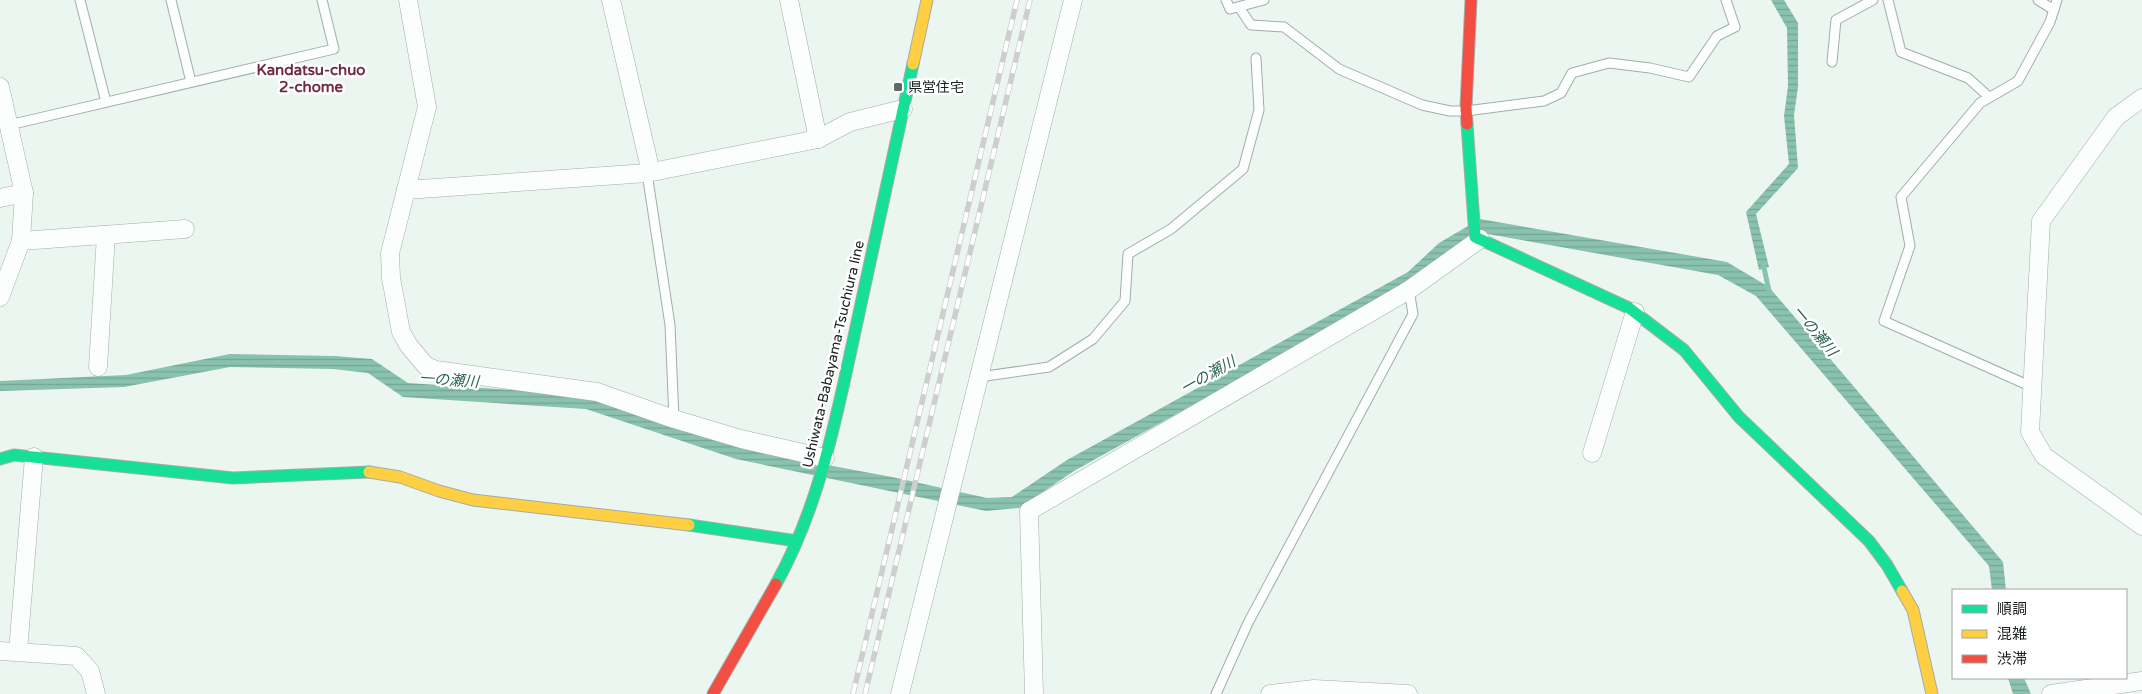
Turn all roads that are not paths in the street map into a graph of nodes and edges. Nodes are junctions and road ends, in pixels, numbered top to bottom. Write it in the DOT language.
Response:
graph roads {
  1 [pos="80,0"];
  2 [pos="171,0"];
  3 [pos="322,0"];
  4 [pos="408,0"];
  5 [pos="612,0"];
  6 [pos="789,0"];
  7 [pos="927,0"];
  8 [pos="1073,0"];
  9 [pos="1226,0"];
  10 [pos="1264,0"];
  11 [pos="1471,0"];
  12 [pos="1726,0"];
  13 [pos="1873,0"];
  14 [pos="1888,0"];
  15 [pos="2038,0"];
  16 [pos="2056,0"];
  17 [pos="1239,7"];
  18 [pos="2054,10"];
  19 [pos="1256,58"];
  20 [pos="1832,62"];
  21 [pos="191,82"];
  22 [pos="1988,96"];
  23 [pos="1,97"];
  24 [pos="2142,98"];
  25 [pos="106,102"];
  26 [pos="903,109"];
  27 [pos="1466,111"];
  28 [pos="9,125"];
  29 [pos="818,139"];
  30 [pos="647,174"];
  31 [pos="406,190"];
  32 [pos="24,193"];
  33 [pos="0,198"];
  34 [pos="185,229"];
  35 [pos="106,235"];
  36 [pos="1480,239"];
  37 [pos="21,241"];
  38 [pos="1409,290"];
  39 [pos="0,297"];
  40 [pos="1635,312"];
  41 [pos="98,368"];
  42 [pos="979,377"];
  43 [pos="2032,387"];
  44 [pos="674,419"];
  45 [pos="1592,454"];
  46 [pos="34,457"];
  47 [pos="825,458"];
  48 [pos="0,459"];
  49 [pos="2142,526"];
  50 [pos="797,542"];
  51 [pos="18,651"];
  52 [pos="0,652"];
  53 [pos="2142,682"];
  54 [pos="96,694"];
  55 [pos="712,694"];
  56 [pos="900,694"];
  57 [pos="1034,694"];
  58 [pos="1216,694"];
  59 [pos="1270,694"];
  60 [pos="1408,694"];
  61 [pos="1932,694"];
  62 [pos="2051,694"];
  1 -- 25 [label="lane"];
  2 -- 21 [label="lane"];
  3 -- 21 [label="lane"];
  4 -- 31 [label="street"];
  5 -- 30 [label="street"];
  6 -- 29 [label="street"];
  7 -- 26 [label="street, Ushiwata-Babayama-Tsuchiura line"];
  8 -- 42 [label="street"];
  9 -- 17 [label="lane"];
  10 -- 17 [label="lane"];
  11 -- 27 [label="street"];
  12 -- 27 [label="lane"];
  13 -- 20 [label="lane"];
  14 -- 22 [label="lane"];
  15 -- 18 [label="lane"];
  16 -- 18 [label="lane"];
  17 -- 27 [label="lane"];
  18 -- 22 [label="lane"];
  19 -- 42 [label="lane"];
  21 -- 25 [label="lane"];
  22 -- 43 [label="lane"];
  23 -- 28 [label="street"];
  24 -- 43 [label="street"];
  25 -- 28 [label="lane"];
  26 -- 29 [label="street"];
  26 -- 47 [label="street, Ushiwata-Babayama-Tsuchiura line"];
  27 -- 36 [label="street"];
  28 -- 32 [label="street"];
  29 -- 30 [label="street"];
  30 -- 31 [label="street"];
  30 -- 44 [label="lane"];
  31 -- 44 [label="street"];
  32 -- 33 [label="street"];
  32 -- 37 [label="street"];
  34 -- 35 [label="street"];
  35 -- 37 [label="street"];
  35 -- 41 [label="street"];
  36 -- 38 [label="street"];
  36 -- 40 [label="street"];
  37 -- 39 [label="street"];
  38 -- 57 [label="street"];
  38 -- 58 [label="lane"];
  40 -- 45 [label="street"];
  40 -- 61 [label="street"];
  42 -- 56 [label="street"];
  43 -- 49 [label="street"];
  44 -- 47 [label="street"];
  46 -- 48 [label="street"];
  46 -- 50 [label="street"];
  46 -- 51 [label="street"];
  47 -- 50 [label="street, Ushiwata-Babayama-Tsuchiura line"];
  50 -- 55 [label="street, Ushiwata-Babayama-Tsuchiura line"];
  51 -- 52 [label="street"];
  51 -- 54 [label="street"];
  53 -- 62 [label="street"];
  59 -- 60 [label="street"];
}
